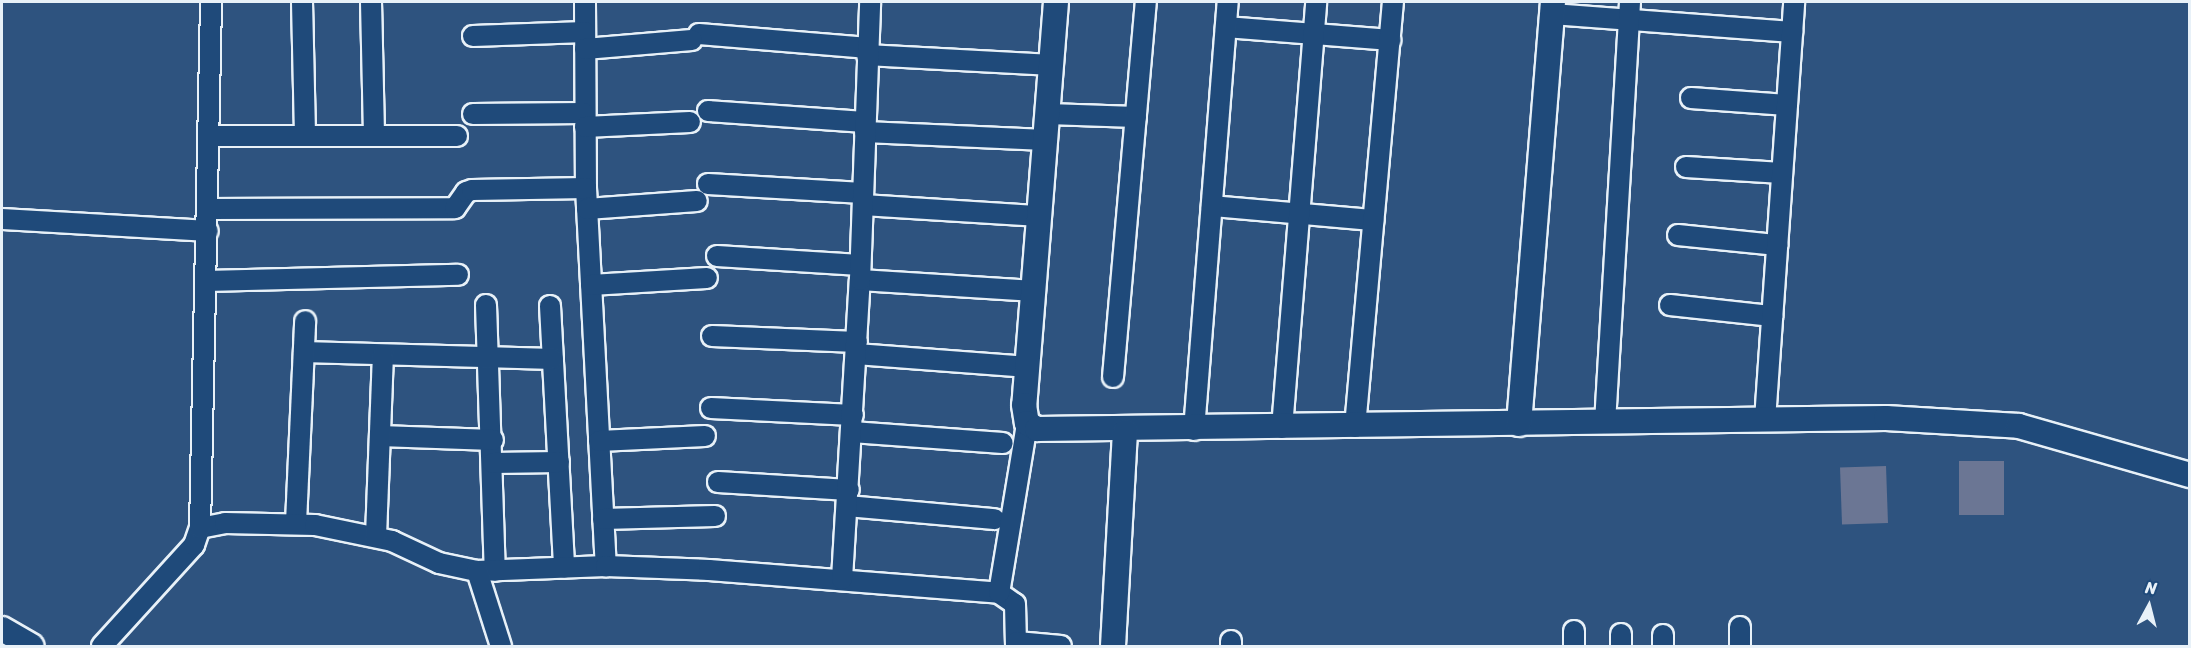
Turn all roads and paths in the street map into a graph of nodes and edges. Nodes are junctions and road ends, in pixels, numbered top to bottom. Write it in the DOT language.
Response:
graph roads {
  1 [pos="211,2"];
  2 [pos="302,2"];
  3 [pos="371,2"];
  4 [pos="585,2"];
  5 [pos="870,2"];
  6 [pos="1056,2"];
  7 [pos="1146,2"];
  8 [pos="1228,2"];
  9 [pos="1316,2"];
  10 [pos="1393,2"];
  11 [pos="1630,2"];
  12 [pos="1794,2"];
  13 [pos="1552,8"];
  14 [pos="1629,21"];
  15 [pos="1226,27"];
  16 [pos="1792,32"];
  17 [pos="1314,34"];
  18 [pos="473,36"];
  19 [pos="1390,40"];
  20 [pos="585,41"];
  21 [pos="868,52"];
  22 [pos="1052,65"];
  23 [pos="1691,98"];
  24 [pos="1787,105"];
  25 [pos="708,111"];
  26 [pos="472,114"];
  27 [pos="1048,114"];
  28 [pos="1136,117"];
  29 [pos="585,120"];
  30 [pos="690,122"];
  31 [pos="865,127"];
  32 [pos="211,136"];
  33 [pos="304,136"];
  34 [pos="374,136"];
  35 [pos="457,136"];
  36 [pos="1046,140"];
  37 [pos="1686,167"];
  38 [pos="1782,173"];
  39 [pos="708,184"];
  40 [pos="586,188"];
  41 [pos="863,199"];
  42 [pos="697,201"];
  43 [pos="1212,206"];
  44 [pos="209,209"];
  45 [pos="587,209"];
  46 [pos="1299,214"];
  47 [pos="1040,216"];
  48 [pos="2,219"];
  49 [pos="1373,220"];
  50 [pos="208,231"];
  51 [pos="1678,235"];
  52 [pos="1777,245"];
  53 [pos="717,256"];
  54 [pos="860,273"];
  55 [pos="458,275"];
  56 [pos="706,278"];
  57 [pos="206,280"];
  58 [pos="591,285"];
  59 [pos="1035,291"];
  60 [pos="486,305"];
  61 [pos="1670,305"];
  62 [pos="550,306"];
  63 [pos="1772,316"];
  64 [pos="305,321"];
  65 [pos="712,336"];
  66 [pos="856,348"];
  67 [pos="304,352"];
  68 [pos="383,355"];
  69 [pos="491,357"];
  70 [pos="553,359"];
  71 [pos="1029,367"];
  72 [pos="1113,377"];
  73 [pos="711,408"];
  74 [pos="1765,420"];
  75 [pos="1027,423"];
  76 [pos="1605,423"];
  77 [pos="852,424"];
  78 [pos="1519,424"];
  79 [pos="1355,427"];
  80 [pos="1282,428"];
  81 [pos="1194,430"];
  82 [pos="1125,431"];
  83 [pos="380,436"];
  84 [pos="705,436"];
  85 [pos="493,440"];
  86 [pos="599,441"];
  87 [pos="1003,443"];
  88 [pos="559,462"];
  89 [pos="493,463"];
  90 [pos="2190,474"];
  91 [pos="718,482"];
  92 [pos="848,498"];
  93 [pos="715,516"];
  94 [pos="603,519"];
  95 [pos="994,519"];
  96 [pos="296,523"];
  97 [pos="200,528"];
  98 [pos="376,536"];
  99 [pos="606,566"];
  100 [pos="564,568"];
  101 [pos="486,571"];
  102 [pos="842,579"];
  103 [pos="999,593"];
  104 [pos="1740,627"];
  105 [pos="2,629"];
  106 [pos="1017,644"];
  107 [pos="31,646"];
  108 [pos="102,646"];
  109 [pos="501,646"];
  110 [pos="1061,646"];
  111 [pos="1113,646"];
  112 [pos="1740,646"];
  1 -- 32 [label="street"];
  2 -- 33 [label="street"];
  3 -- 34 [label="street"];
  4 -- 20 [label="street"];
  5 -- 21 [label="street"];
  6 -- 22 [label="street"];
  7 -- 28 [label="street"];
  8 -- 15 [label="street"];
  9 -- 17 [label="street"];
  10 -- 19 [label="street"];
  11 -- 14 [label="street"];
  12 -- 16 [label="street"];
  13 -- 14 [label="street"];
  13 -- 78 [label="street"];
  14 -- 16 [label="street"];
  14 -- 76 [label="street"];
  15 -- 17 [label="street"];
  15 -- 43 [label="street"];
  16 -- 24 [label="street"];
  17 -- 19 [label="street"];
  17 -- 46 [label="street"];
  18 -- 20 [label="street"];
  19 -- 49 [label="street"];
  20 -- 21 [label="street"];
  20 -- 29 [label="street"];
  21 -- 22 [label="street"];
  21 -- 31 [label="street"];
  22 -- 27 [label="street"];
  23 -- 24 [label="street"];
  24 -- 38 [label="street"];
  25 -- 31 [label="street"];
  26 -- 29 [label="street"];
  27 -- 28 [label="street"];
  27 -- 36 [label="street"];
  28 -- 72 [label="street"];
  29 -- 30 [label="street"];
  29 -- 40 [label="street"];
  31 -- 36 [label="street"];
  31 -- 41 [label="street"];
  32 -- 33 [label="street"];
  32 -- 44 [label="street"];
  33 -- 34 [label="street"];
  34 -- 35 [label="street"];
  36 -- 47 [label="street"];
  37 -- 38 [label="street"];
  38 -- 52 [label="street"];
  39 -- 41 [label="street"];
  40 -- 44 [label="street"];
  40 -- 45 [label="street"];
  41 -- 47 [label="street"];
  41 -- 54 [label="street"];
  42 -- 45 [label="street"];
  43 -- 46 [label="street"];
  43 -- 81 [label="street"];
  44 -- 50 [label="street"];
  45 -- 58 [label="street"];
  46 -- 49 [label="street"];
  46 -- 80 [label="street"];
  47 -- 59 [label="street"];
  48 -- 50 [label="street"];
  49 -- 79 [label="street"];
  50 -- 57 [label="street"];
  51 -- 52 [label="street"];
  52 -- 63 [label="street"];
  53 -- 54 [label="street"];
  54 -- 59 [label="street"];
  54 -- 66 [label="street"];
  55 -- 57 [label="street"];
  56 -- 58 [label="street"];
  57 -- 97 [label="street"];
  58 -- 86 [label="street"];
  59 -- 71 [label="street"];
  60 -- 69 [label="street"];
  61 -- 63 [label="street"];
  62 -- 70 [label="street"];
  63 -- 74 [label="street"];
  64 -- 67 [label="street"];
  65 -- 66 [label="street"];
  66 -- 71 [label="street"];
  66 -- 77 [label="street"];
  67 -- 68 [label="street"];
  67 -- 96 [label="street"];
  68 -- 69 [label="street"];
  68 -- 83 [label="street"];
  69 -- 70 [label="street"];
  69 -- 85 [label="street"];
  70 -- 88 [label="street"];
  71 -- 75 [label="street"];
  73 -- 77 [label="street"];
  74 -- 76 [label="street"];
  74 -- 90 [label="street"];
  75 -- 82 [label="street"];
  75 -- 103 [label="street"];
  76 -- 78 [label="street"];
  77 -- 87 [label="street"];
  77 -- 92 [label="street"];
  78 -- 79 [label="street"];
  79 -- 80 [label="street"];
  80 -- 81 [label="street"];
  81 -- 82 [label="street"];
  82 -- 111 [label="street"];
  83 -- 85 [label="street"];
  83 -- 98 [label="street"];
  84 -- 86 [label="street"];
  85 -- 89 [label="street"];
  86 -- 94 [label="street"];
  88 -- 89 [label="street"];
  88 -- 100 [label="street"];
  89 -- 101 [label="street"];
  91 -- 92 [label="street"];
  92 -- 95 [label="street"];
  92 -- 102 [label="street"];
  93 -- 94 [label="street"];
  94 -- 99 [label="street"];
  96 -- 97 [label="street"];
  96 -- 98 [label="street"];
  97 -- 108 [label="street"];
  98 -- 101 [label="street"];
  99 -- 100 [label="street"];
  99 -- 102 [label="street"];
  100 -- 101 [label="street"];
  101 -- 109 [label="street"];
  102 -- 103 [label="street"];
  103 -- 106 [label="street"];
  104 -- 112 [label="street"];
  105 -- 107 [label="street"];
  106 -- 110 [label="street"];
}
